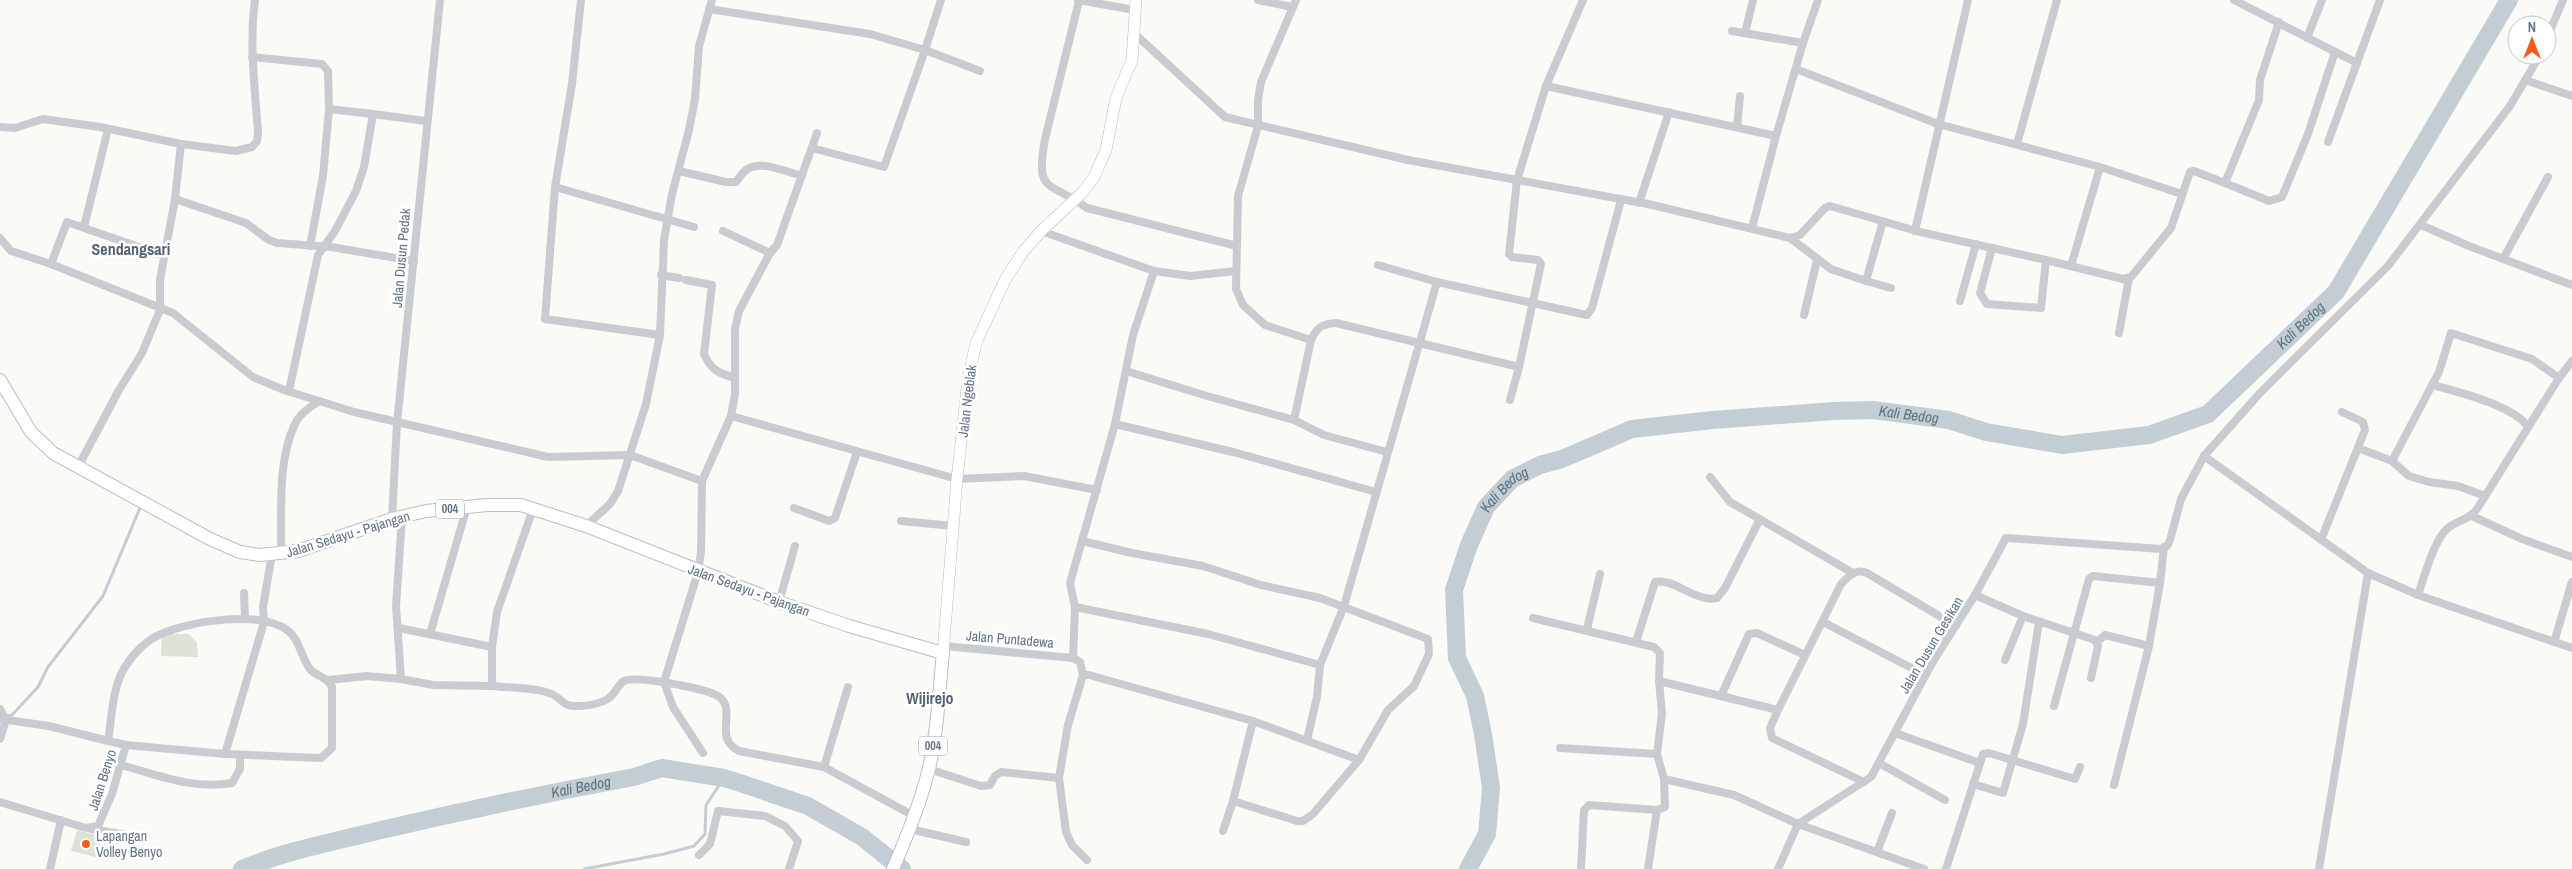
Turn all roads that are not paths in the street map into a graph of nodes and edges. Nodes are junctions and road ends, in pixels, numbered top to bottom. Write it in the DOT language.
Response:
graph roads {
  1 [pos="255,0"];
  2 [pos="440,0"];
  3 [pos="581,0"];
  4 [pos="712,0"];
  5 [pos="941,0"];
  6 [pos="1078,0"];
  7 [pos="1258,0"];
  8 [pos="1583,0"];
  9 [pos="1754,0"];
  10 [pos="1818,0"];
  11 [pos="1968,0"];
  12 [pos="2057,0"];
  13 [pos="2234,0"];
  14 [pos="2322,0"];
  15 [pos="2380,0"];
  16 [pos="2563,0"];
  17 [pos="1294,4"];
  18 [pos="1136,5"];
  19 [pos="709,9"];
  20 [pos="2557,15"];
  21 [pos="2279,22"];
  22 [pos="1732,31"];
  23 [pos="1746,33"];
  24 [pos="1134,34"];
  25 [pos="2307,38"];
  26 [pos="1803,43"];
  27 [pos="925,50"];
  28 [pos="2335,52"];
  29 [pos="252,57"];
  30 [pos="2357,63"];
  31 [pos="2534,65"];
  32 [pos="1796,69"];
  33 [pos="980,71"];
  34 [pos="2525,80"];
  35 [pos="1546,86"];
  36 [pos="1740,96"];
  37 [pos="2572,96"];
  38 [pos="329,109"];
  39 [pos="1669,112"];
  40 [pos="373,114"];
  41 [pos="426,121"];
  42 [pos="1938,124"];
  43 [pos="1258,126"];
  44 [pos="0,127"];
  45 [pos="1737,127"];
  46 [pos="108,129"];
  47 [pos="817,133"];
  48 [pos="1776,136"];
  49 [pos="2328,142"];
  50 [pos="181,144"];
  51 [pos="2017,144"];
  52 [pos="812,148"];
  53 [pos="2100,167"];
  54 [pos="678,170"];
  55 [pos="802,176"];
  56 [pos="2548,178"];
  57 [pos="1517,180"];
  58 [pos="2225,183"];
  59 [pos="555,187"];
  60 [pos="2182,194"];
  61 [pos="175,199"];
  62 [pos="1076,199"];
  63 [pos="1621,200"];
  64 [pos="1639,203"];
  65 [pos="667,219"];
  66 [pos="1883,221"];
  67 [pos="2422,225"];
  68 [pos="694,226"];
  69 [pos="84,227"];
  70 [pos="1752,228"];
  71 [pos="723,231"];
  72 [pos="1041,231"];
  73 [pos="1914,231"];
  74 [pos="0,238"];
  75 [pos="1790,238"];
  76 [pos="1976,244"];
  77 [pos="310,246"];
  78 [pos="322,246"];
  79 [pos="1237,246"];
  80 [pos="1992,248"];
  81 [pos="770,253"];
  82 [pos="165,256"];
  83 [pos="2504,259"];
  84 [pos="1817,260"];
  85 [pos="2046,260"];
  86 [pos="414,261"];
  87 [pos="51,264"];
  88 [pos="1378,265"];
  89 [pos="2071,266"];
  90 [pos="1236,270"];
  91 [pos="1154,271"];
  92 [pos="661,275"];
  93 [pos="2129,278"];
  94 [pos="1866,281"];
  95 [pos="1437,282"];
  96 [pos="2572,285"];
  97 [pos="1891,288"];
  98 [pos="1960,301"];
  99 [pos="1533,303"];
  100 [pos="160,310"];
  101 [pos="1804,316"];
  102 [pos="2119,333"];
  103 [pos="660,335"];
  104 [pos="1311,340"];
  105 [pos="1420,345"];
  106 [pos="2572,361"];
  107 [pos="1520,367"];
  108 [pos="1126,371"];
  109 [pos="734,378"];
  110 [pos="2559,378"];
  111 [pos="0,380"];
  112 [pos="2432,385"];
  113 [pos="289,391"];
  114 [pos="1510,400"];
  115 [pos="318,401"];
  116 [pos="2342,412"];
  117 [pos="732,416"];
  118 [pos="1294,420"];
  119 [pos="397,422"];
  120 [pos="1115,424"];
  121 [pos="2528,427"];
  122 [pos="2358,448"];
  123 [pos="857,452"];
  124 [pos="1387,452"];
  125 [pos="630,455"];
  126 [pos="2204,456"];
  127 [pos="2392,461"];
  128 [pos="78,467"];
  129 [pos="1710,477"];
  130 [pos="957,478"];
  131 [pos="702,481"];
  132 [pos="1097,490"];
  133 [pos="1376,492"];
  134 [pos="2485,496"];
  135 [pos="467,507"];
  136 [pos="794,508"];
  137 [pos="533,509"];
  138 [pos="2472,516"];
  139 [pos="397,518"];
  140 [pos="1760,520"];
  141 [pos="901,521"];
  142 [pos="586,526"];
  143 [pos="953,526"];
  144 [pos="2321,540"];
  145 [pos="1082,541"];
  146 [pos="795,546"];
  147 [pos="2164,547"];
  148 [pos="277,554"];
  149 [pos="2572,557"];
  150 [pos="698,572"];
  151 [pos="1853,573"];
  152 [pos="2368,573"];
  153 [pos="1600,574"];
  154 [pos="2572,582"];
  155 [pos="2160,583"];
  156 [pos="244,593"];
  157 [pos="1976,595"];
  158 [pos="2418,596"];
  159 [pos="779,602"];
  160 [pos="1344,606"];
  161 [pos="1075,607"];
  162 [pos="2022,616"];
  163 [pos="245,617"];
  164 [pos="1534,618"];
  165 [pos="264,622"];
  166 [pos="1822,622"];
  167 [pos="2039,622"];
  168 [pos="1956,626"];
  169 [pos="399,628"];
  170 [pos="1587,629"];
  171 [pos="2073,632"];
  172 [pos="430,634"];
  173 [pos="1636,642"];
  174 [pos="2097,642"];
  175 [pos="2554,642"];
  176 [pos="2148,646"];
  177 [pos="492,648"];
  178 [pos="2572,648"];
  179 [pos="943,650"];
  180 [pos="1806,656"];
  181 [pos="1073,658"];
  182 [pos="2004,660"];
  183 [pos="1320,665"];
  184 [pos="1083,675"];
  185 [pos="1925,675"];
  186 [pos="2092,678"];
  187 [pos="401,679"];
  188 [pos="328,680"];
  189 [pos="1659,681"];
  190 [pos="664,682"];
  191 [pos="492,686"];
  192 [pos="848,688"];
  193 [pos="1721,696"];
  194 [pos="2054,706"];
  195 [pos="0,709"];
  196 [pos="1778,710"];
  197 [pos="3,720"];
  198 [pos="1253,721"];
  199 [pos="1895,733"];
  200 [pos="0,739"];
  201 [pos="1307,740"];
  202 [pos="108,741"];
  203 [pos="126,745"];
  204 [pos="1560,748"];
  205 [pos="703,753"];
  206 [pos="225,754"];
  207 [pos="1657,754"];
  208 [pos="240,755"];
  209 [pos="1359,760"];
  210 [pos="2013,760"];
  211 [pos="1879,763"];
  212 [pos="1980,763"];
  213 [pos="121,765"];
  214 [pos="824,767"];
  215 [pos="2080,767"];
  216 [pos="929,769"];
  217 [pos="1059,778"];
  218 [pos="1664,779"];
  219 [pos="1864,782"];
  220 [pos="1973,784"];
  221 [pos="2114,785"];
  222 [pos="1946,800"];
  223 [pos="1233,801"];
  224 [pos="0,802"];
  225 [pos="1657,810"];
  226 [pos="1892,813"];
  227 [pos="61,820"];
  228 [pos="1798,824"];
  229 [pos="910,827"];
  230 [pos="91,829"];
  231 [pos="1223,831"];
  232 [pos="144,838"];
  233 [pos="966,842"];
  234 [pos="1877,852"];
  235 [pos="699,855"];
  236 [pos="1086,860"];
  237 [pos="50,869"];
  238 [pos="789,869"];
  239 [pos="893,869"];
  240 [pos="1581,869"];
  241 [pos="1648,869"];
  242 [pos="1778,869"];
  243 [pos="1924,869"];
  244 [pos="1946,869"];
  245 [pos="2319,869"];
  1 -- 29 [label="street"];
  2 -- 41 [label="street, Jalan Dusun Pedak"];
  3 -- 59 [label="street"];
  4 -- 19 [label="street"];
  5 -- 27 [label="street"];
  6 -- 18 [label="street"];
  6 -- 62 [label="street"];
  7 -- 17 [label="street"];
  8 -- 35 [label="street"];
  9 -- 23 [label="street"];
  10 -- 26 [label="street"];
  11 -- 42 [label="street"];
  12 -- 51 [label="street"];
  13 -- 21 [label="street"];
  14 -- 25 [label="street"];
  15 -- 30 [label="street"];
  16 -- 20 [label="street"];
  17 -- 43 [label="street"];
  18 -- 24 [label="main road, Jalan Ngeblak"];
  19 -- 27 [label="street"];
  19 -- 54 [label="street"];
  21 -- 25 [label="street"];
  21 -- 58 [label="street"];
  22 -- 23 [label="street"];
  23 -- 26 [label="street"];
  24 -- 43 [label="street"];
  24 -- 62 [label="main road, Jalan Ngeblak"];
  25 -- 28 [label="street"];
  26 -- 32 [label="street"];
  27 -- 33 [label="street"];
  27 -- 52 [label="street"];
  28 -- 30 [label="street"];
  28 -- 58 [label="street"];
  29 -- 38 [label="street"];
  29 -- 50 [label="street"];
  30 -- 49 [label="street"];
  31 -- 34 [label="street"];
  32 -- 42 [label="street"];
  32 -- 48 [label="street"];
  34 -- 37 [label="street"];
  34 -- 67 [label="street"];
  35 -- 39 [label="street"];
  35 -- 57 [label="street"];
  36 -- 45 [label="street"];
  38 -- 40 [label="street"];
  38 -- 77 [label="street"];
  39 -- 45 [label="street"];
  39 -- 64 [label="street"];
  40 -- 41 [label="street"];
  40 -- 78 [label="street"];
  41 -- 86 [label="street, Jalan Dusun Pedak"];
  42 -- 51 [label="street"];
  42 -- 73 [label="street"];
  43 -- 57 [label="street"];
  43 -- 79 [label="street"];
  44 -- 46 [label="street"];
  45 -- 48 [label="street"];
  46 -- 50 [label="street"];
  46 -- 69 [label="street"];
  47 -- 52 [label="street"];
  48 -- 70 [label="street"];
  50 -- 61 [label="street"];
  51 -- 53 [label="street"];
  52 -- 55 [label="street"];
  53 -- 60 [label="street"];
  53 -- 89 [label="street"];
  54 -- 55 [label="street"];
  54 -- 65 [label="street"];
  55 -- 81 [label="street"];
  56 -- 83 [label="street"];
  57 -- 63 [label="street"];
  57 -- 99 [label="street"];
  58 -- 60 [label="street"];
  59 -- 65 [label="street"];
  59 -- 103 [label="street"];
  60 -- 93 [label="street"];
  61 -- 77 [label="street"];
  61 -- 82 [label="street"];
  62 -- 72 [label="main road, Jalan Ngeblak"];
  62 -- 79 [label="street"];
  63 -- 64 [label="street"];
  63 -- 99 [label="street"];
  64 -- 70 [label="street"];
  65 -- 68 [label="street"];
  65 -- 92 [label="street"];
  66 -- 73 [label="street"];
  66 -- 75 [label="street"];
  66 -- 94 [label="street"];
  67 -- 83 [label="street"];
  67 -- 126 [label="street"];
  69 -- 82 [label="street"];
  69 -- 87 [label="street"];
  70 -- 75 [label="street"];
  71 -- 81 [label="street"];
  72 -- 91 [label="street"];
  72 -- 130 [label="main road, Jalan Ngeblak"];
  73 -- 76 [label="street"];
  74 -- 87 [label="street"];
  75 -- 84 [label="street"];
  76 -- 80 [label="street"];
  76 -- 98 [label="street"];
  77 -- 78 [label="street"];
  78 -- 86 [label="street"];
  78 -- 113 [label="street"];
  79 -- 90 [label="street"];
  80 -- 85 [label="street"];
  80 -- 85 [label="street"];
  81 -- 109 [label="street"];
  82 -- 100 [label="street"];
  83 -- 96 [label="street"];
  84 -- 94 [label="street"];
  84 -- 101 [label="street"];
  85 -- 89 [label="street"];
  86 -- 119 [label="street, Jalan Dusun Pedak"];
  87 -- 100 [label="street"];
  88 -- 95 [label="street"];
  89 -- 93 [label="street"];
  90 -- 91 [label="street"];
  90 -- 104 [label="street"];
  91 -- 108 [label="street"];
  92 -- 103 [label="street"];
  92 -- 109 [label="street"];
  93 -- 102 [label="street"];
  94 -- 97 [label="street"];
  95 -- 99 [label="street"];
  95 -- 105 [label="street"];
  99 -- 107 [label="street"];
  100 -- 113 [label="street"];
  100 -- 128 [label="street"];
  103 -- 125 [label="street"];
  104 -- 105 [label="street"];
  104 -- 118 [label="street"];
  105 -- 107 [label="street"];
  105 -- 124 [label="street"];
  106 -- 110 [label="street"];
  107 -- 114 [label="street"];
  108 -- 118 [label="street"];
  108 -- 120 [label="street"];
  109 -- 117 [label="street"];
  110 -- 112 [label="street"];
  110 -- 121 [label="street"];
  111 -- 128 [label="main road, Jalan Sedayu - Pajangan / 004"];
  112 -- 121 [label="street"];
  112 -- 127 [label="street"];
  113 -- 115 [label="street"];
  115 -- 119 [label="street"];
  115 -- 148 [label="street"];
  116 -- 122 [label="street"];
  117 -- 123 [label="street"];
  117 -- 131 [label="street"];
  118 -- 124 [label="street"];
  119 -- 125 [label="street"];
  119 -- 139 [label="street, Jalan Dusun Pedak"];
  120 -- 132 [label="street"];
  120 -- 133 [label="street"];
  121 -- 134 [label="street"];
  122 -- 127 [label="street"];
  122 -- 144 [label="street"];
  123 -- 130 [label="street"];
  123 -- 136 [label="street"];
  124 -- 133 [label="street"];
  125 -- 131 [label="street"];
  125 -- 142 [label="street"];
  126 -- 144 [label="street"];
  126 -- 147 [label="street"];
  127 -- 134 [label="street"];
  128 -- 148 [label="main road, Jalan Sedayu - Pajangan / 004"];
  129 -- 140 [label="street"];
  130 -- 132 [label="street"];
  130 -- 143 [label="main road, Jalan Ngeblak"];
  131 -- 150 [label="street"];
  132 -- 145 [label="street"];
  133 -- 160 [label="street"];
  134 -- 138 [label="street"];
  135 -- 137 [label="main road, Jalan Sedayu - Pajangan / 004"];
  135 -- 139 [label="main road, Jalan Sedayu - Pajangan / 004"];
  135 -- 172 [label="street"];
  137 -- 142 [label="main road, Jalan Sedayu - Pajangan / 004"];
  137 -- 177 [label="street"];
  138 -- 149 [label="street"];
  138 -- 158 [label="street"];
  139 -- 148 [label="main road, Jalan Sedayu - Pajangan / 004"];
  139 -- 169 [label="street, Jalan Dusun Pedak"];
  140 -- 151 [label="street"];
  140 -- 173 [label="street"];
  141 -- 143 [label="street"];
  142 -- 150 [label="main road, Jalan Sedayu - Pajangan / 004"];
  143 -- 179 [label="main road, Jalan Ngeblak"];
  144 -- 152 [label="street"];
  145 -- 160 [label="street"];
  145 -- 161 [label="street"];
  146 -- 159 [label="street"];
  147 -- 155 [label="street"];
  147 -- 157 [label="street, Jalan Dusun Gesikan"];
  148 -- 165 [label="street"];
  150 -- 159 [label="main road, Jalan Sedayu - Pajangan / 004"];
  150 -- 190 [label="street"];
  151 -- 166 [label="street"];
  151 -- 168 [label="street"];
  152 -- 158 [label="street"];
  152 -- 245 [label="street"];
  153 -- 170 [label="street"];
  154 -- 175 [label="street"];
  155 -- 171 [label="street"];
  155 -- 176 [label="street"];
  156 -- 163 [label="street"];
  157 -- 162 [label="street"];
  157 -- 168 [label="street, Jalan Dusun Gesikan"];
  158 -- 175 [label="street"];
  159 -- 179 [label="main road, Jalan Sedayu - Pajangan / 004"];
  160 -- 183 [label="street"];
  160 -- 209 [label="street"];
  161 -- 181 [label="street"];
  161 -- 183 [label="street"];
  162 -- 167 [label="street"];
  162 -- 182 [label="street"];
  163 -- 165 [label="street, Jalan Benyo"];
  163 -- 202 [label="street, Jalan Benyo"];
  164 -- 170 [label="street"];
  165 -- 188 [label="street, Jalan Benyo"];
  165 -- 206 [label="street"];
  166 -- 180 [label="street"];
  166 -- 185 [label="street"];
  167 -- 171 [label="street"];
  167 -- 210 [label="street"];
  168 -- 185 [label="street, Jalan Dusun Gesikan"];
  169 -- 172 [label="street"];
  169 -- 187 [label="street, Jalan Dusun Pedak"];
  170 -- 173 [label="street"];
  171 -- 174 [label="street"];
  171 -- 194 [label="street"];
  172 -- 177 [label="street"];
  173 -- 189 [label="street"];
  174 -- 176 [label="street"];
  174 -- 186 [label="street"];
  175 -- 178 [label="street"];
  176 -- 221 [label="street"];
  177 -- 191 [label="street"];
  179 -- 181 [label="street, Jalan Puntadewa"];
  179 -- 216 [label="main road, Jalan Ngeblak / 004"];
  180 -- 193 [label="street"];
  180 -- 196 [label="street"];
  181 -- 184 [label="street"];
  183 -- 201 [label="street"];
  184 -- 198 [label="street"];
  184 -- 217 [label="street"];
  185 -- 199 [label="street, Jalan Dusun Gesikan"];
  187 -- 188 [label="street"];
  187 -- 191 [label="street"];
  188 -- 208 [label="street"];
  189 -- 193 [label="street"];
  189 -- 207 [label="street"];
  190 -- 191 [label="street"];
  190 -- 205 [label="street"];
  190 -- 214 [label="street"];
  192 -- 214 [label="street"];
  193 -- 196 [label="street"];
  195 -- 197 [label="street"];
  196 -- 219 [label="street"];
  197 -- 200 [label="street"];
  197 -- 202 [label="street"];
  198 -- 201 [label="street"];
  198 -- 223 [label="street"];
  199 -- 211 [label="street, Jalan Dusun Gesikan"];
  199 -- 212 [label="street"];
  201 -- 209 [label="street"];
  202 -- 203 [label="street, Jalan Benyo"];
  203 -- 206 [label="street"];
  203 -- 213 [label="street, Jalan Benyo"];
  204 -- 207 [label="street"];
  206 -- 208 [label="street"];
  207 -- 218 [label="street"];
  208 -- 213 [label="street"];
  209 -- 223 [label="street"];
  210 -- 212 [label="street"];
  210 -- 215 [label="street"];
  210 -- 220 [label="street"];
  211 -- 219 [label="street, Jalan Dusun Gesikan"];
  211 -- 222 [label="street"];
  212 -- 220 [label="street"];
  213 -- 230 [label="street, Jalan Benyo"];
  214 -- 229 [label="street"];
  216 -- 217 [label="street"];
  216 -- 229 [label="main road, Jalan Ngeblak / 004"];
  217 -- 236 [label="street"];
  218 -- 225 [label="street"];
  218 -- 228 [label="street"];
  219 -- 228 [label="street, Jalan Dusun Gesikan"];
  220 -- 244 [label="street"];
  223 -- 231 [label="street"];
  224 -- 227 [label="street, Jalan Benyo"];
  225 -- 240 [label="street"];
  225 -- 241 [label="street"];
  226 -- 234 [label="street"];
  227 -- 230 [label="street, Jalan Benyo"];
  227 -- 237 [label="street"];
  228 -- 234 [label="street"];
  228 -- 242 [label="street"];
  229 -- 233 [label="street"];
  229 -- 239 [label="main road, 004"];
  230 -- 232 [label="street"];
  234 -- 243 [label="street"];
  235 -- 238 [label="street"];
}
